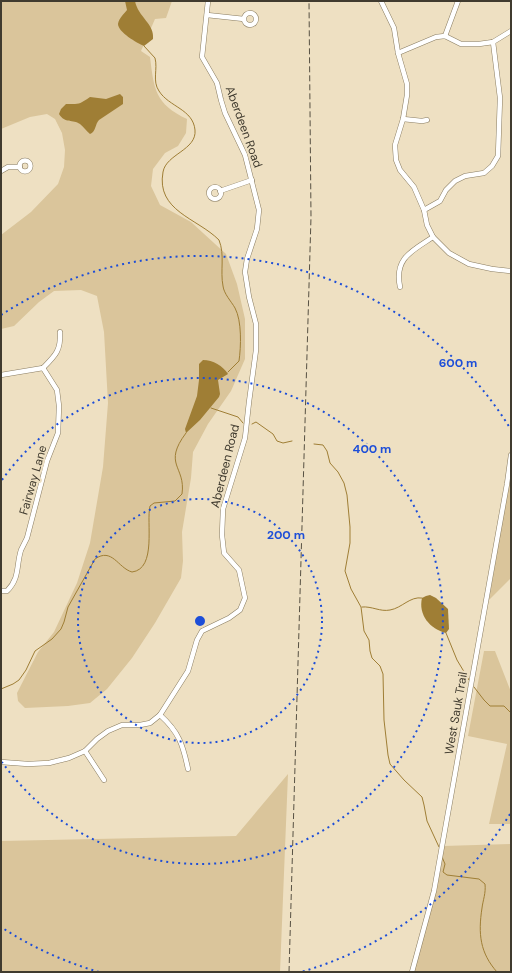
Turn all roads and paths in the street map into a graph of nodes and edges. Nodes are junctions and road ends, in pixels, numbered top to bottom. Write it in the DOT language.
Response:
graph roads {
  1 [pos="208,1"];
  2 [pos="380,1"];
  3 [pos="458,1"];
  4 [pos="207,15"];
  5 [pos="244,18"];
  6 [pos="511,31"];
  7 [pos="445,36"];
  8 [pos="493,42"];
  9 [pos="398,53"];
  10 [pos="403,119"];
  11 [pos="427,120"];
  12 [pos="20,166"];
  13 [pos="1,171"];
  14 [pos="252,180"];
  15 [pos="220,191"];
  16 [pos="424,210"];
  17 [pos="433,237"];
  18 [pos="511,271"];
  19 [pos="400,287"];
  20 [pos="60,332"];
  21 [pos="43,368"];
  22 [pos="1,375"];
  23 [pos="511,455"];
  24 [pos="1,591"];
  25 [pos="160,715"];
  26 [pos="85,751"];
  27 [pos="1,762"];
  28 [pos="188,769"];
  29 [pos="104,780"];
  30 [pos="412,972"];
  1 -- 4 [label="street, Aberdeen Road"];
  2 -- 9 [label="street"];
  3 -- 7 [label="street"];
  4 -- 5 [label="street"];
  4 -- 14 [label="street, Aberdeen Road"];
  6 -- 8 [label="street"];
  7 -- 8 [label="street"];
  7 -- 9 [label="street"];
  8 -- 16 [label="street"];
  9 -- 10 [label="street"];
  10 -- 11 [label="street"];
  10 -- 16 [label="street"];
  12 -- 13 [label="street"];
  14 -- 15 [label="street"];
  14 -- 25 [label="street, Aberdeen Road"];
  16 -- 17 [label="street"];
  17 -- 18 [label="street"];
  17 -- 19 [label="street"];
  20 -- 21 [label="street"];
  21 -- 22 [label="street"];
  21 -- 24 [label="street, Fairway Lane"];
  23 -- 30 [label="street, West Sauk Trail"];
  25 -- 26 [label="street, Aberdeen Road"];
  25 -- 28 [label="street"];
  26 -- 27 [label="street, Aberdeen Road"];
  26 -- 29 [label="street"];
}
